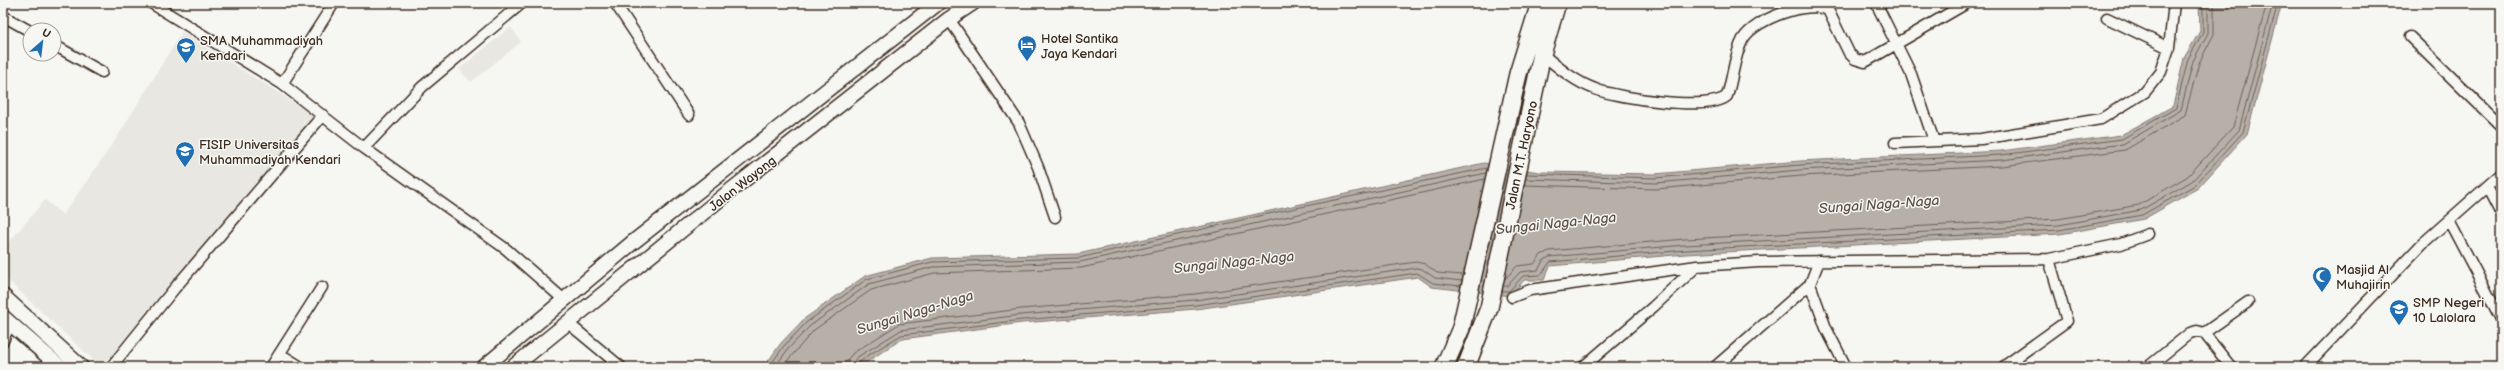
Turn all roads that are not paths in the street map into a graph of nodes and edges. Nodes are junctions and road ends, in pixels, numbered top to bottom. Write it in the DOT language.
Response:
graph roads {
  1 [pos="151,3"];
  2 [pos="522,3"];
  3 [pos="615,3"];
  4 [pos="938,3"];
  5 [pos="973,3"];
  6 [pos="1540,3"];
  7 [pos="1557,3"];
  8 [pos="1876,3"];
  9 [pos="1967,3"];
  10 [pos="2174,3"];
  11 [pos="331,4"];
  12 [pos="3,16"];
  13 [pos="2107,18"];
  14 [pos="949,19"];
  15 [pos="22,27"];
  16 [pos="2410,36"];
  17 [pos="1897,45"];
  18 [pos="2169,48"];
  19 [pos="62,50"];
  20 [pos="1542,54"];
  21 [pos="102,72"];
  22 [pos="282,84"];
  23 [pos="323,115"];
  24 [pos="689,115"];
  25 [pos="2501,126"];
  26 [pos="1934,141"];
  27 [pos="1895,143"];
  28 [pos="364,148"];
  29 [pos="2501,174"];
  30 [pos="2487,186"];
  31 [pos="2501,214"];
  32 [pos="1055,217"];
  33 [pos="2449,221"];
  34 [pos="2148,234"];
  35 [pos="2049,259"];
  36 [pos="1819,261"];
  37 [pos="1697,266"];
  38 [pos="1810,284"];
  39 [pos="322,287"];
  40 [pos="3,296"];
  41 [pos="1512,297"];
  42 [pos="563,299"];
  43 [pos="2248,302"];
  44 [pos="2501,319"];
  45 [pos="7,320"];
  46 [pos="568,323"];
  47 [pos="2204,333"];
  48 [pos="3,341"];
  49 [pos="280,354"];
  50 [pos="60,367"];
  51 [pos="81,367"];
  52 [pos="111,367"];
  53 [pos="271,367"];
  54 [pos="301,367"];
  55 [pos="484,367"];
  56 [pos="513,367"];
  57 [pos="621,367"];
  58 [pos="1444,367"];
  59 [pos="1466,367"];
  60 [pos="1583,367"];
  61 [pos="1715,367"];
  62 [pos="1846,367"];
  63 [pos="2003,367"];
  64 [pos="2148,367"];
  65 [pos="2231,367"];
  66 [pos="2305,367"];
  1 -- 22 [label="street"];
  2 -- 28 [label="street"];
  3 -- 24 [label="street"];
  4 -- 42 [label="main road, Jalan Wayong"];
  5 -- 14 [label="main road, Jalan Wayong"];
  6 -- 58 [label="highway, Jalan M.T. Haryono"];
  7 -- 20 [label="highway, Jalan M.T. Haryono"];
  8 -- 17 [label="street"];
  9 -- 17 [label="street"];
  10 -- 18 [label="street"];
  11 -- 22 [label="street"];
  12 -- 15 [label="street"];
  13 -- 18 [label="street"];
  14 -- 32 [label="street"];
  14 -- 46 [label="main road, Jalan Wayong"];
  16 -- 25 [label="street"];
  17 -- 20 [label="street"];
  17 -- 26 [label="street"];
  18 -- 26 [label="street"];
  19 -- 21 [label="street"];
  20 -- 59 [label="highway, Jalan M.T. Haryono"];
  22 -- 23 [label="street"];
  23 -- 28 [label="street"];
  23 -- 52 [label="street"];
  26 -- 27 [label="street"];
  28 -- 42 [label="street"];
  29 -- 30 [label="street"];
  30 -- 31 [label="street"];
  30 -- 33 [label="street"];
  33 -- 44 [label="street"];
  33 -- 66 [label="street"];
  34 -- 35 [label="street"];
  35 -- 36 [label="street"];
  35 -- 63 [label="street"];
  36 -- 37 [label="street"];
  36 -- 38 [label="street"];
  37 -- 41 [label="street"];
  37 -- 60 [label="street"];
  38 -- 61 [label="street"];
  38 -- 62 [label="street"];
  39 -- 49 [label="street"];
  40 -- 51 [label="main road"];
  42 -- 55 [label="main road, Jalan Wayong"];
  43 -- 47 [label="street"];
  45 -- 48 [label="street"];
  45 -- 50 [label="main road"];
  46 -- 56 [label="main road, Jalan Wayong"];
  46 -- 57 [label="street"];
  47 -- 64 [label="street"];
  47 -- 65 [label="street"];
  49 -- 53 [label="street"];
  49 -- 54 [label="street"];
}
